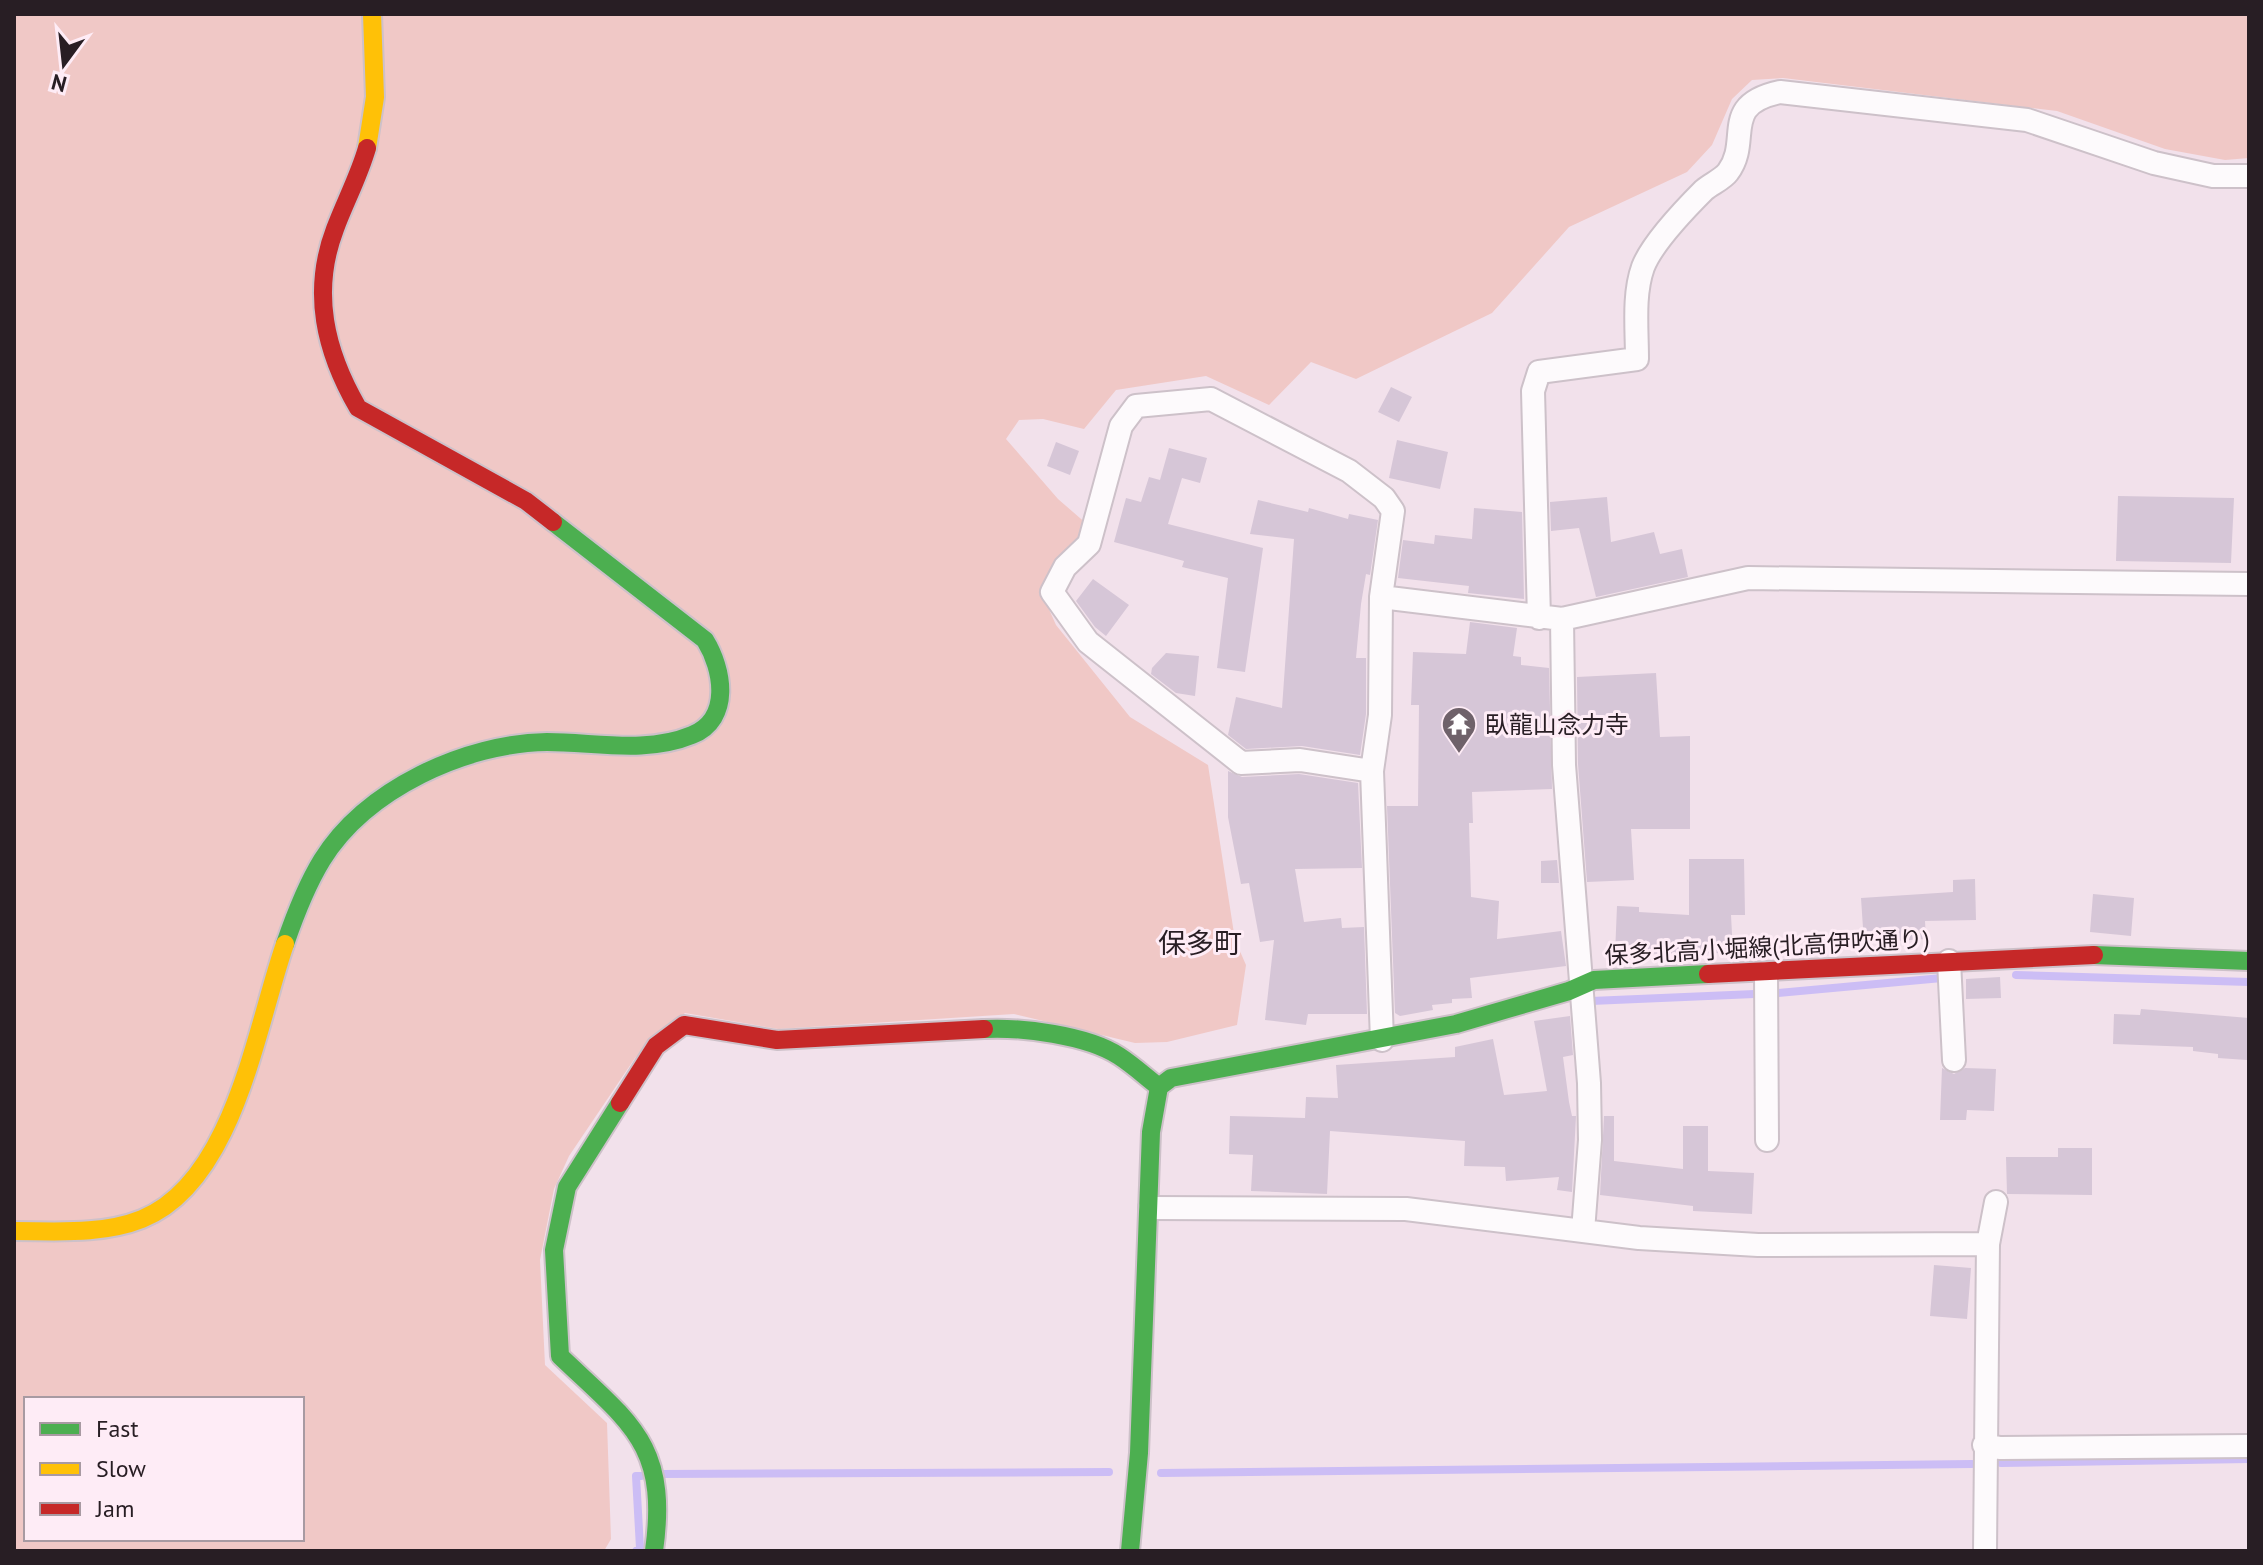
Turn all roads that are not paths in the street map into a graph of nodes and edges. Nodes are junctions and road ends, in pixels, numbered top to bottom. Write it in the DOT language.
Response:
graph roads {
  1 [pos="372,14"];
  2 [pos="2249,176"];
  3 [pos="2249,584"];
  4 [pos="1381,597"];
  5 [pos="1539,618"];
  6 [pos="1562,619"];
  7 [pos="1372,771"];
  8 [pos="1949,961"];
  9 [pos="2249,961"];
  10 [pos="1583,984"];
  11 [pos="1767,986"];
  12 [pos="1382,1027"];
  13 [pos="1954,1060"];
  14 [pos="1153,1082"];
  15 [pos="1767,1140"];
  16 [pos="1996,1202"];
  17 [pos="1150,1208"];
  18 [pos="14,1231"];
  19 [pos="1583,1231"];
  20 [pos="1988,1244"];
  21 [pos="1984,1445"];
  22 [pos="2249,1446"];
  23 [pos="654,1551"];
  24 [pos="1130,1551"];
  25 [pos="1985,1551"];
  1 -- 18 [label="street"];
  2 -- 5 [label="street"];
  3 -- 6 [label="street"];
  4 -- 5 [label="street"];
  4 -- 7 [label="street"];
  4 -- 7 [label="street"];
  5 -- 6 [label="street"];
  6 -- 10 [label="street"];
  7 -- 12 [label="street"];
  8 -- 9 [label="street, 保多北高小堀線(北高伊吹通り)"];
  8 -- 11 [label="street, 保多北高小堀線(北高伊吹通り)"];
  8 -- 13 [label="street"];
  10 -- 11 [label="street, 保多北高小堀線(北高伊吹通り)"];
  10 -- 12 [label="street, 保多北高小堀線(北高伊吹通り)"];
  10 -- 19 [label="street"];
  11 -- 15 [label="street"];
  12 -- 14 [label="street, 保多北高小堀線(北高伊吹通り)"];
  14 -- 17 [label="street"];
  14 -- 23 [label="street"];
  16 -- 20 [label="street"];
  17 -- 19 [label="street"];
  17 -- 24 [label="street"];
  19 -- 20 [label="street"];
  20 -- 21 [label="street"];
  21 -- 22 [label="street"];
  21 -- 25 [label="street"];
}
